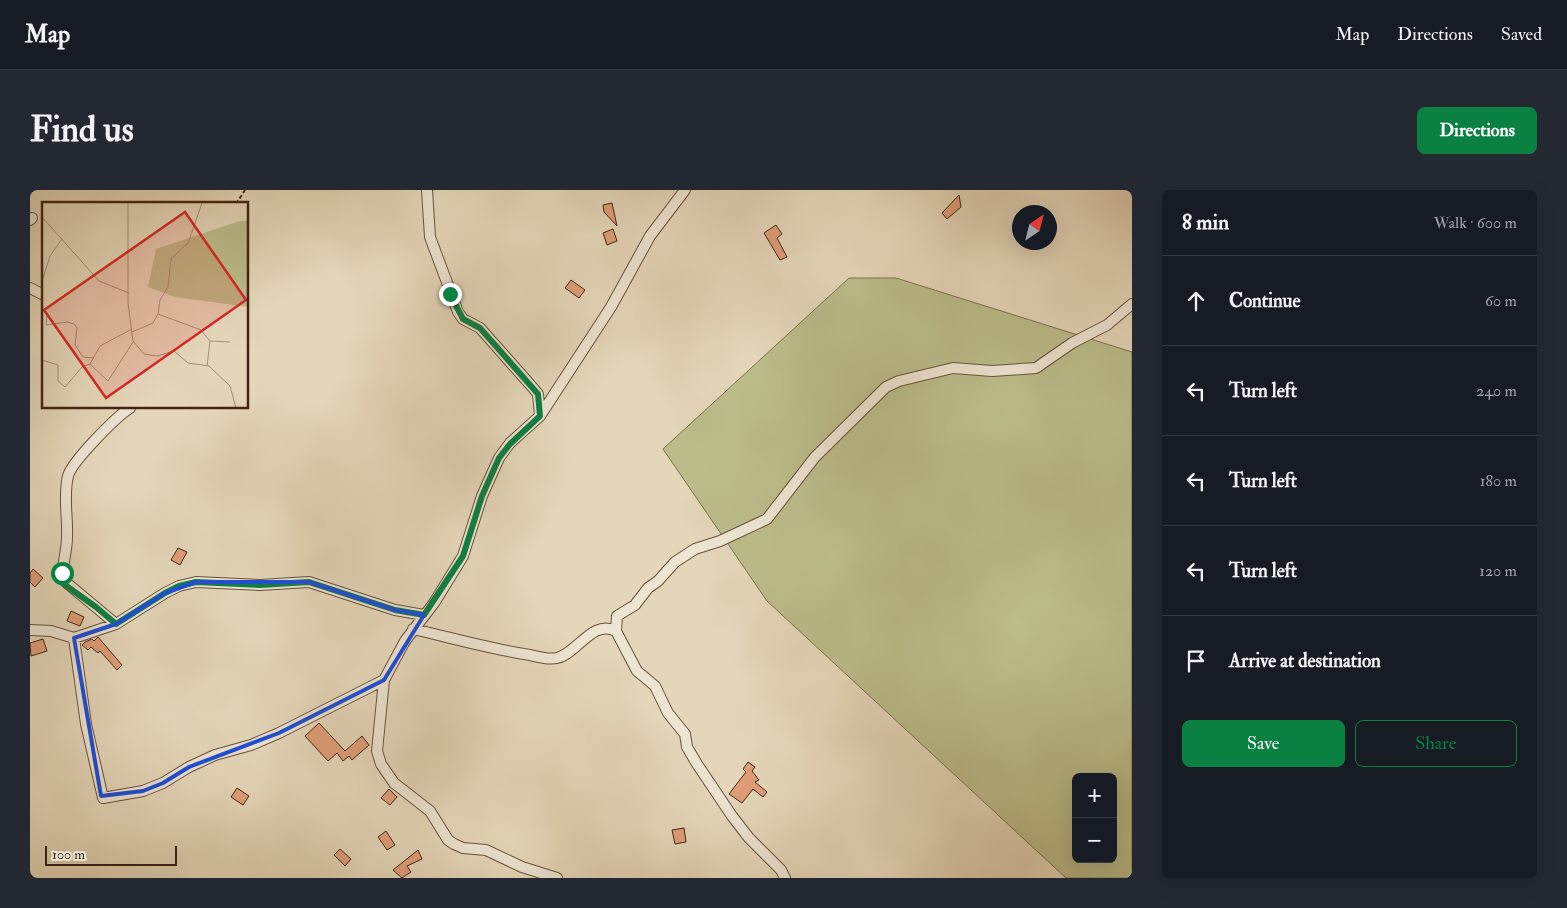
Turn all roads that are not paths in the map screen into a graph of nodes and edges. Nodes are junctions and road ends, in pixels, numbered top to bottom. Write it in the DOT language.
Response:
graph roads {
  1 [pos="427,190"];
  2 [pos="685,190"];
  3 [pos="30,288"];
  4 [pos="42,294"];
  5 [pos="1132,304"];
  6 [pos="128,409"];
  7 [pos="540,416"];
  8 [pos="618,614"];
  9 [pos="424,615"];
  10 [pos="116,624"];
  11 [pos="598,628"];
  12 [pos="413,629"];
  13 [pos="30,630"];
  14 [pos="616,631"];
  15 [pos="74,638"];
  16 [pos="384,680"];
  17 [pos="557,878"];
  18 [pos="785,878"];
  1 -- 7 [label="street"];
  2 -- 7 [label="street"];
  3 -- 4 [label="street"];
  5 -- 8 [label="street"];
  6 -- 10 [label="street"];
  7 -- 9 [label="street"];
  8 -- 11 [label="street"];
  8 -- 14 [label="street"];
  9 -- 10 [label="street"];
  9 -- 12 [label="street"];
  10 -- 15 [label="street"];
  11 -- 12 [label="street"];
  11 -- 14 [label="street"];
  12 -- 16 [label="street"];
  13 -- 15 [label="street"];
  14 -- 18 [label="street"];
  15 -- 16 [label="street"];
  16 -- 17 [label="street"];
}
